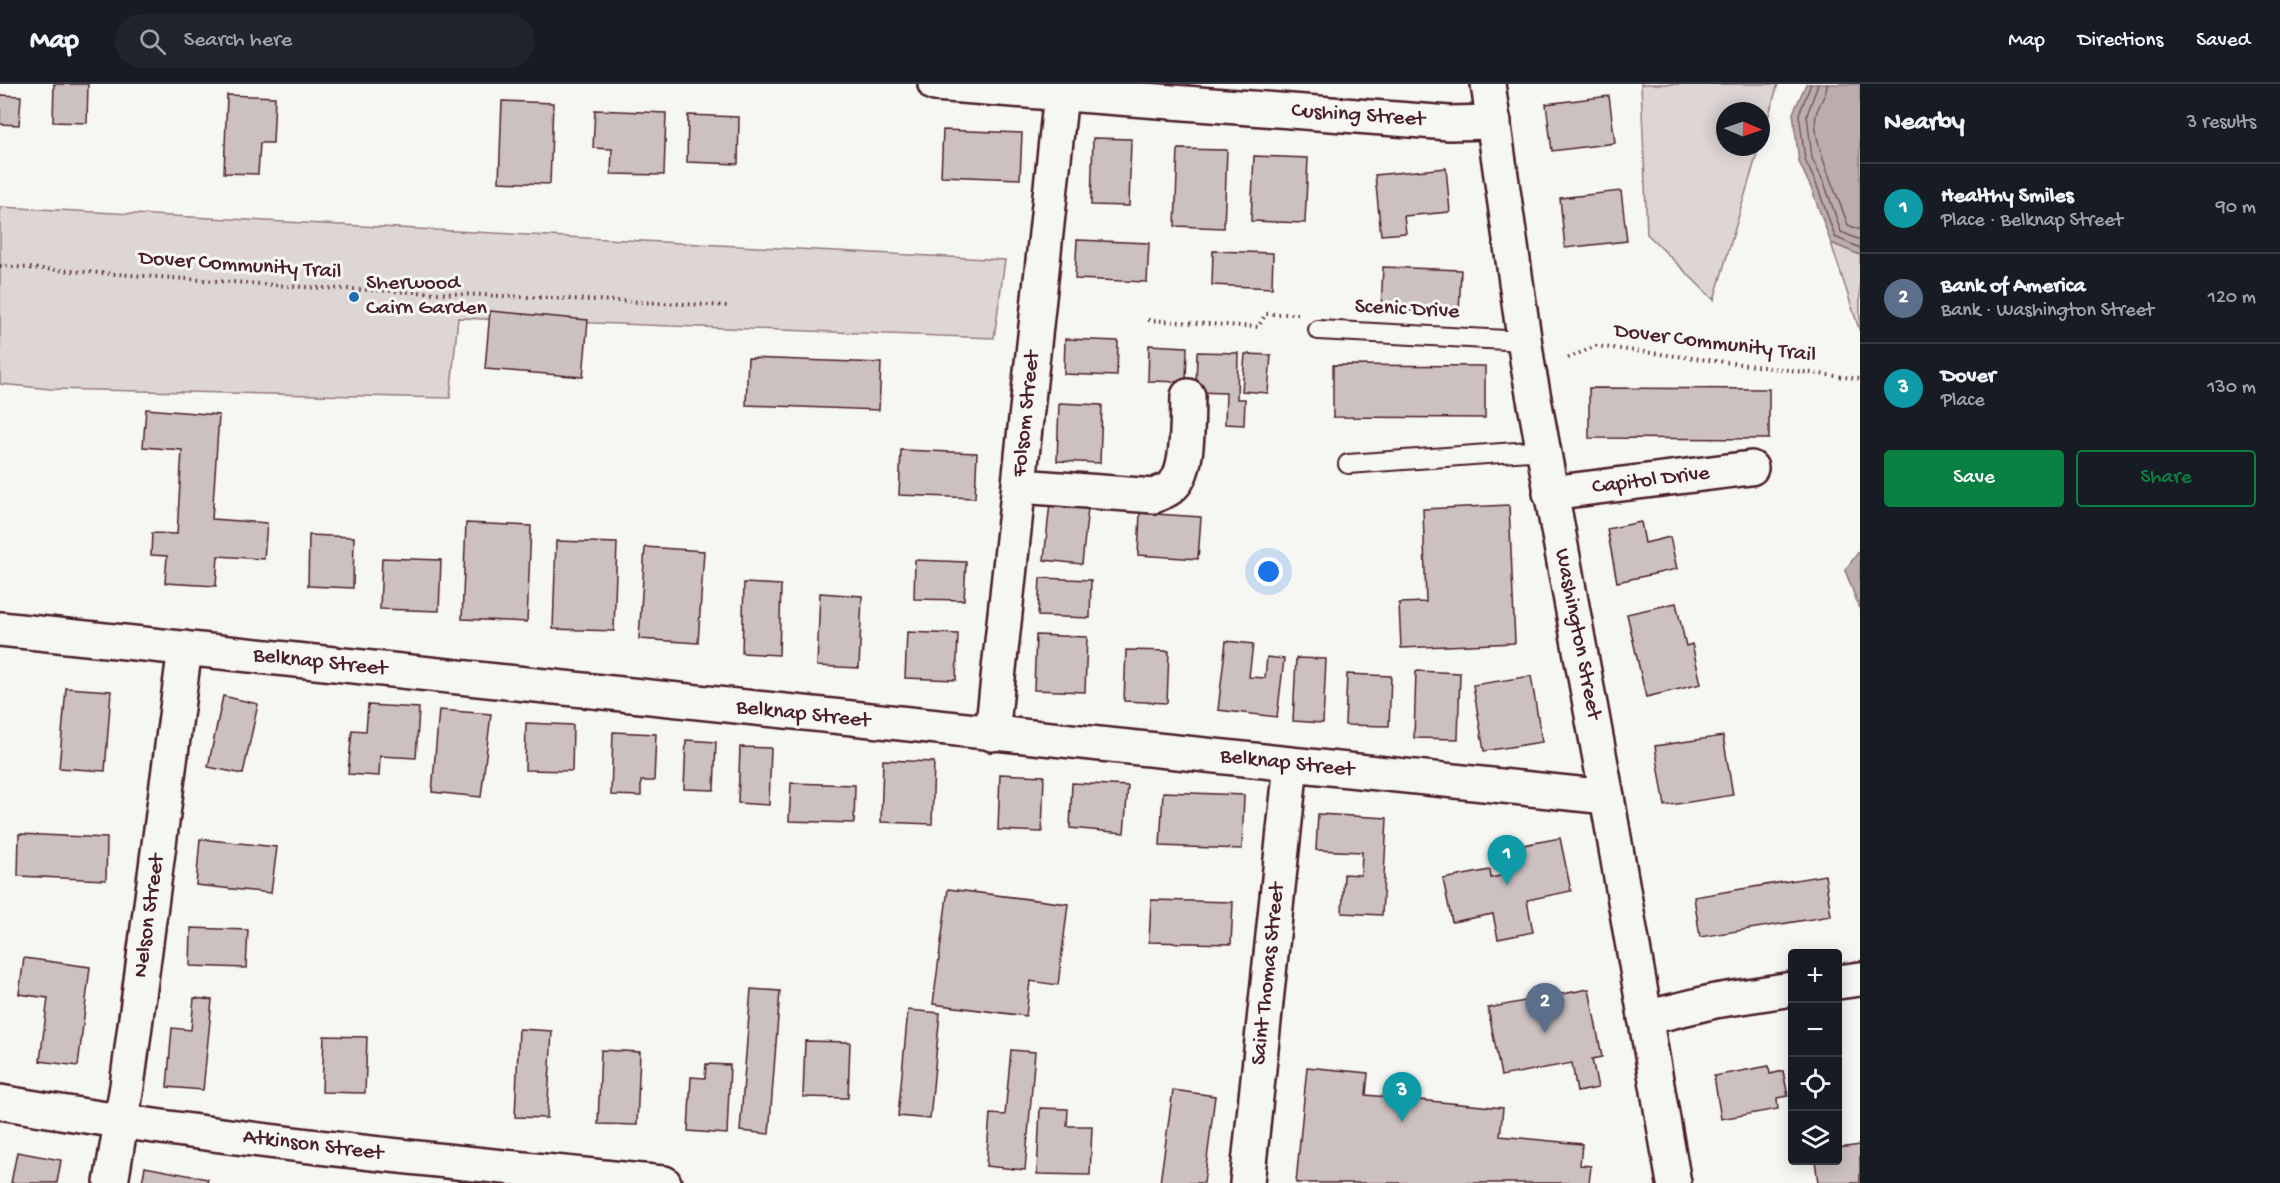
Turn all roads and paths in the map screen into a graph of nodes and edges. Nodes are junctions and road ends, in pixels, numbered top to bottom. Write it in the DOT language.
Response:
graph roads {
  1 [pos="935,84"];
  2 [pos="1488,84"];
  3 [pos="1061,94"];
  4 [pos="1494,122"];
  5 [pos="0,266"];
  6 [pos="729,306"];
  7 [pos="1148,320"];
  8 [pos="1318,330"];
  9 [pos="1509,340"];
  10 [pos="1568,358"];
  11 [pos="1860,379"];
  12 [pos="1188,396"];
  13 [pos="1543,450"];
  14 [pos="1348,464"];
  15 [pos="1751,468"];
  16 [pos="1020,486"];
  17 [pos="1550,493"];
  18 [pos="0,629"];
  19 [pos="185,648"];
  20 [pos="992,734"];
  21 [pos="1291,765"];
  22 [pos="1607,797"];
  23 [pos="1860,979"];
  24 [pos="1842,981"];
  25 [pos="1788,990"];
  26 [pos="1645,1018"];
  27 [pos="0,1102"];
  28 [pos="121,1123"];
  29 [pos="111,1183"];
  30 [pos="664,1183"];
  31 [pos="1247,1183"];
  32 [pos="1674,1183"];
  1 -- 3 [label="street, Cushing Street"];
  2 -- 4 [label="street, Washington Street"];
  3 -- 4 [label="street, Cushing Street"];
  3 -- 16 [label="street, Folsom Street"];
  4 -- 9 [label="street, Washington Street"];
  5 -- 6 [label="path, Dover Community Trail"];
  7 -- 8 [label="path"];
  8 -- 9 [label="lane, Scenic Drive"];
  9 -- 13 [label="street, Washington Street"];
  10 -- 11 [label="path, Dover Community Trail"];
  12 -- 16 [label="street"];
  13 -- 14 [label="lane"];
  13 -- 17 [label="street, Washington Street"];
  15 -- 17 [label="street, Capitol Drive"];
  16 -- 20 [label="street, Folsom Street"];
  17 -- 22 [label="street, Washington Street"];
  18 -- 19 [label="street, Belknap Street"];
  19 -- 20 [label="street, Belknap Street"];
  19 -- 28 [label="street, Nelson Street"];
  20 -- 21 [label="street, Belknap Street"];
  21 -- 22 [label="street, Belknap Street"];
  21 -- 31 [label="street, Saint Thomas Street"];
  22 -- 26 [label="street, Washington Street"];
  23 -- 24 [label="street"];
  25 -- 26 [label="street"];
  26 -- 32 [label="street, Washington Street"];
  27 -- 28 [label="street, Atkinson Street"];
  28 -- 29 [label="street, Nelson Street"];
  28 -- 30 [label="street, Atkinson Street"];
}
